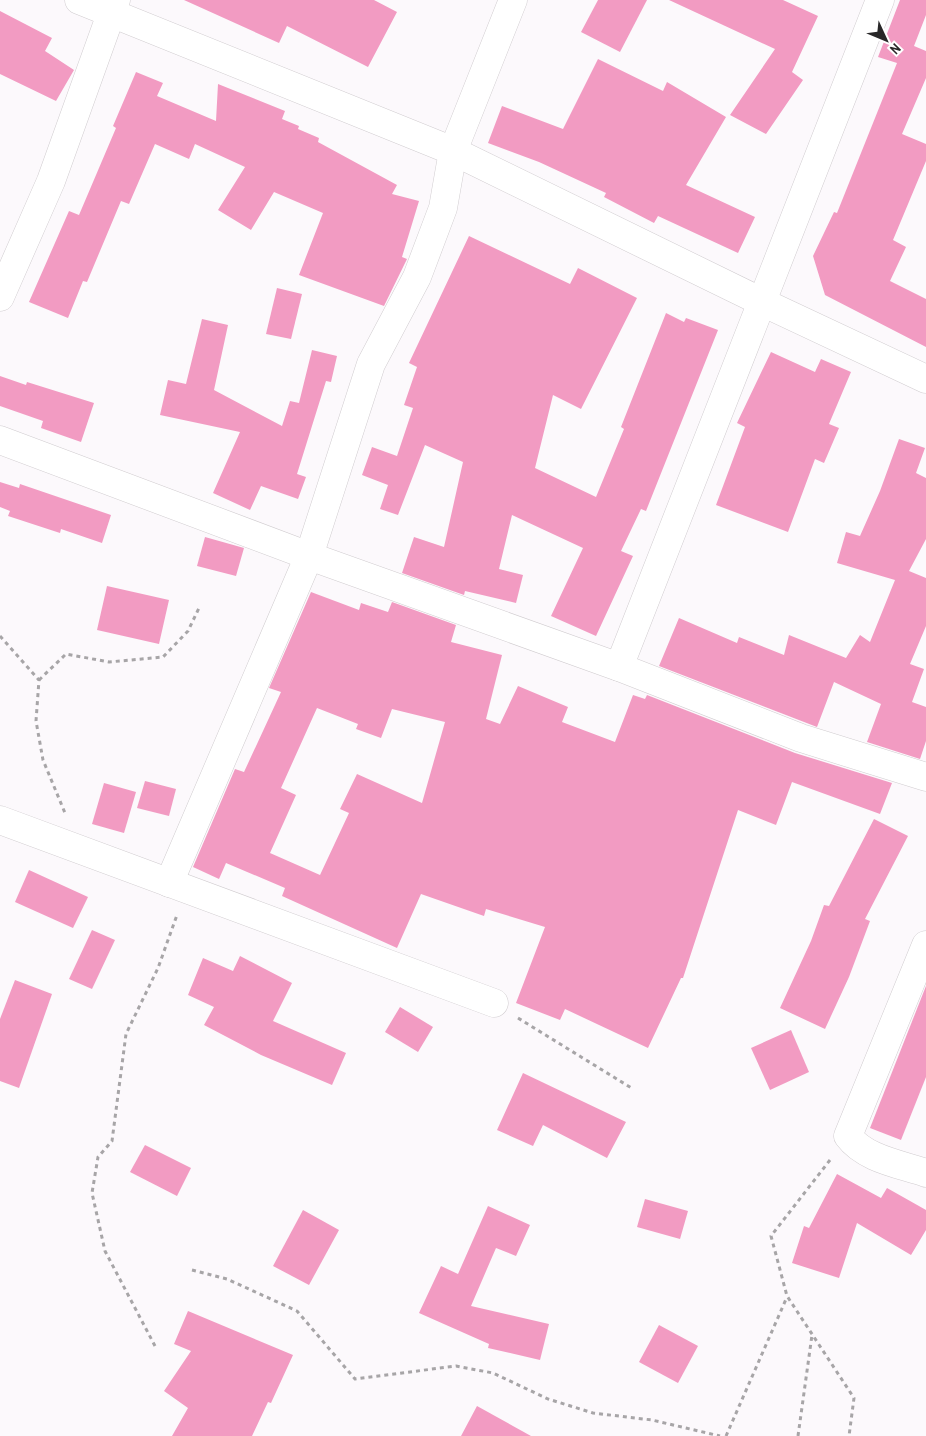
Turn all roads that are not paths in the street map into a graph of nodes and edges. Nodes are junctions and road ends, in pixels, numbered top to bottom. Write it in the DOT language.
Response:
graph roads {
  1 [pos="79,0"];
  2 [pos="513,0"];
  3 [pos="880,0"];
  4 [pos="113,7"];
  5 [pos="452,151"];
  6 [pos="0,297"];
  7 [pos="762,302"];
  8 [pos="926,379"];
  9 [pos="0,440"];
  10 [pos="309,556"];
  11 [pos="619,667"];
  12 [pos="926,777"];
  13 [pos="0,820"];
  14 [pos="178,887"];
  15 [pos="926,945"];
  16 [pos="494,1003"];
  17 [pos="926,1173"];
  1 -- 4 [label="street"];
  2 -- 5 [label="street"];
  3 -- 7 [label="street"];
  4 -- 5 [label="street"];
  4 -- 6 [label="street"];
  5 -- 7 [label="street"];
  5 -- 10 [label="street"];
  7 -- 8 [label="street"];
  7 -- 11 [label="street"];
  9 -- 10 [label="street"];
  10 -- 11 [label="street"];
  10 -- 14 [label="street"];
  11 -- 12 [label="street"];
  13 -- 14 [label="street"];
  14 -- 16 [label="street"];
  15 -- 17 [label="street"];
}
